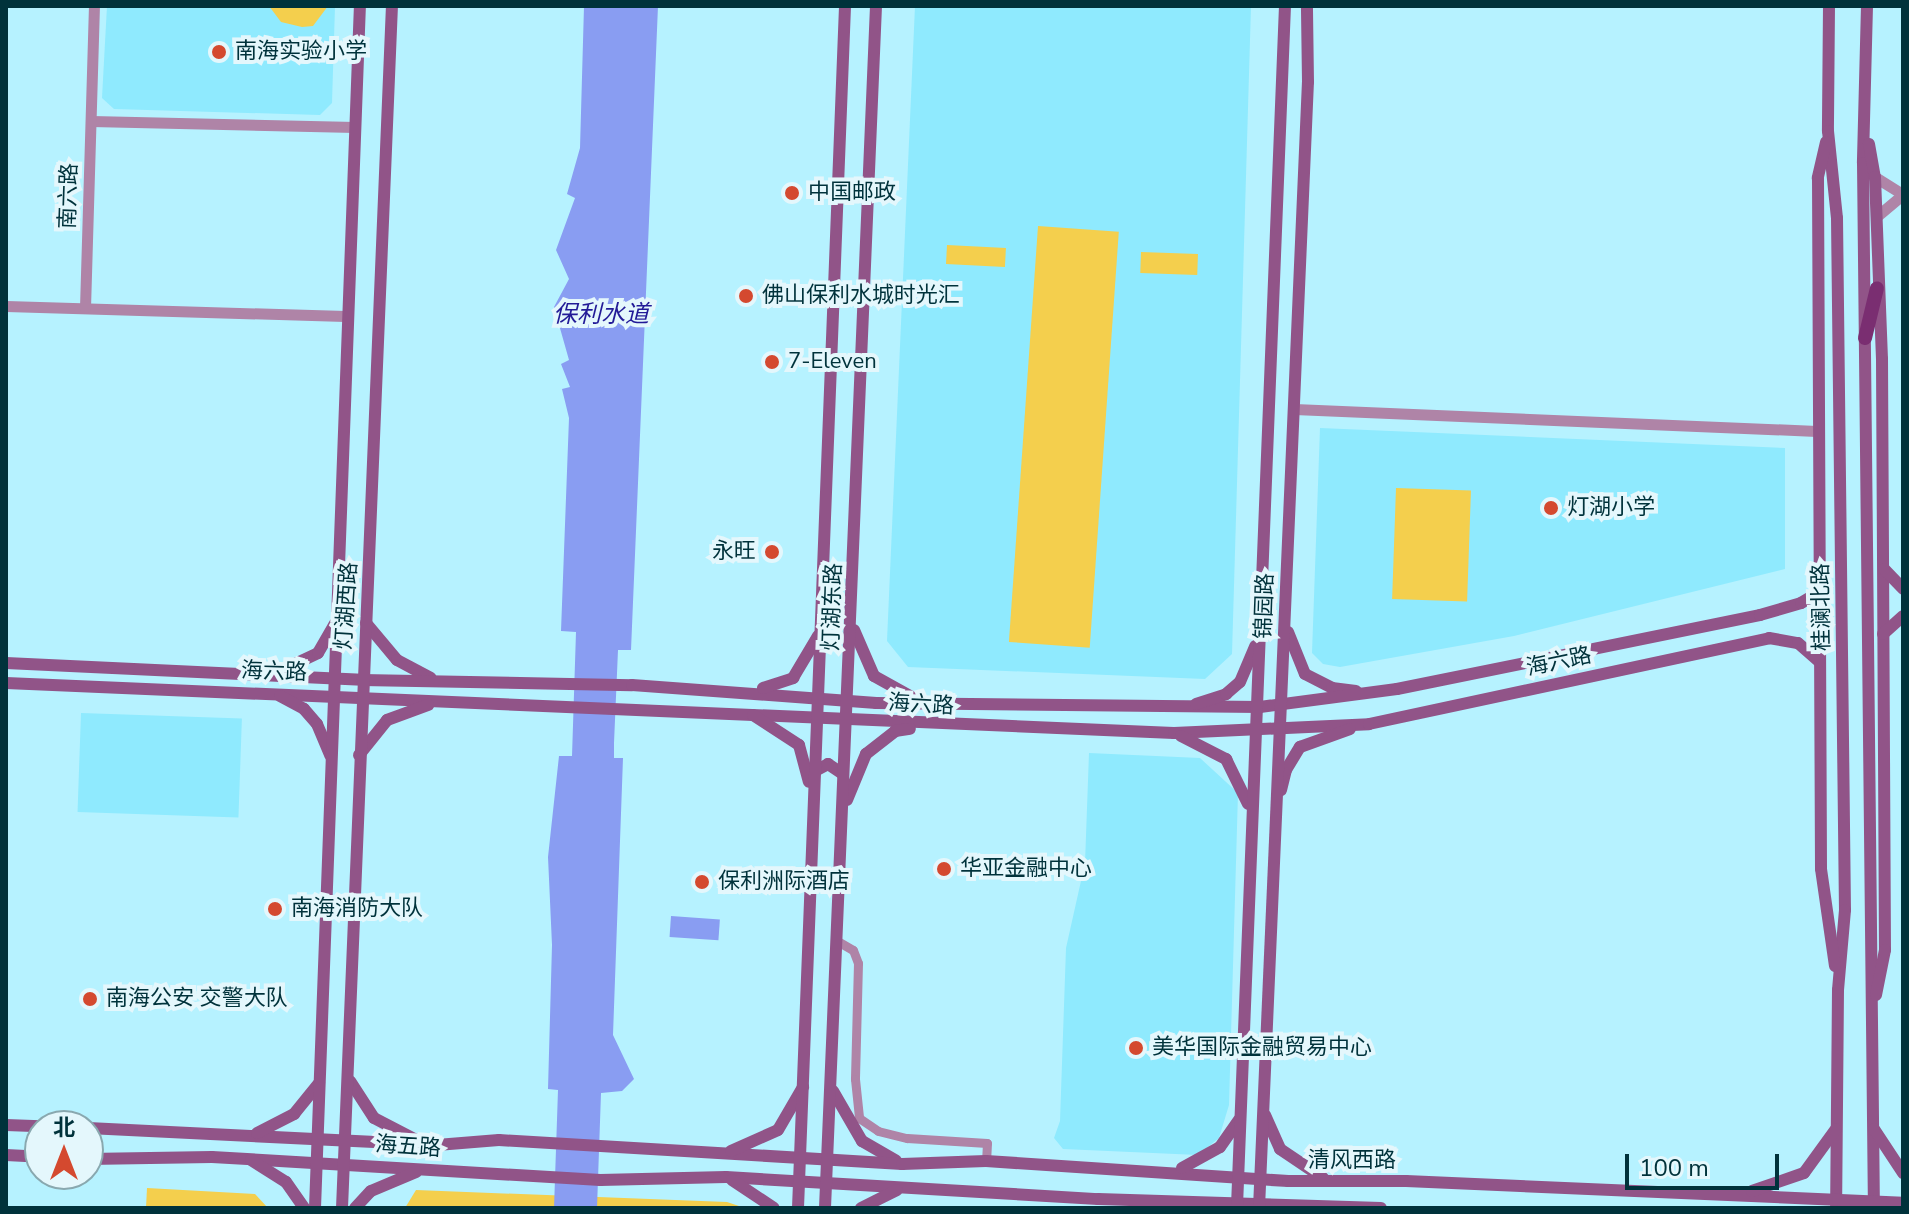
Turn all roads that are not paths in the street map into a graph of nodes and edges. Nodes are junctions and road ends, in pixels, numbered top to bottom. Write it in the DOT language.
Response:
graph roads {
  1 [pos="94,6"];
  2 [pos="360,6"];
  3 [pos="392,6"];
  4 [pos="845,6"];
  5 [pos="876,6"];
  6 [pos="1285,6"];
  7 [pos="1307,6"];
  8 [pos="1868,8"];
  9 [pos="1826,10"];
  10 [pos="91,121"];
  11 [pos="1866,125"];
  12 [pos="355,127"];
  13 [pos="1828,131"];
  14 [pos="1875,177"];
  15 [pos="1903,194"];
  16 [pos="1876,217"];
  17 [pos="1877,288"];
  18 [pos="6,306"];
  19 [pos="85,308"];
  20 [pos="345,316"];
  21 [pos="1865,338"];
  22 [pos="1294,409"];
  23 [pos="1817,431"];
  24 [pos="1883,567"];
  25 [pos="1903,589"];
  26 [pos="1819,592"];
  27 [pos="1903,616"];
  28 [pos="337,621"];
  29 [pos="366,623"];
  30 [pos="1285,623"];
  31 [pos="1261,624"];
  32 [pos="822,625"];
  33 [pos="852,625"];
  34 [pos="1883,634"];
  35 [pos="1819,661"];
  36 [pos="6,663"];
  37 [pos="268,673"];
  38 [pos="337,679"];
  39 [pos="362,680"];
  40 [pos="442,681"];
  41 [pos="6,683"];
  42 [pos="747,690"];
  43 [pos="265,692"];
  44 [pos="1372,693"];
  45 [pos="336,695"];
  46 [pos="361,696"];
  47 [pos="820,696"];
  48 [pos="848,699"];
  49 [pos="442,704"];
  50 [pos="925,704"];
  51 [pos="1281,706"];
  52 [pos="1260,707"];
  53 [pos="1180,709"];
  54 [pos="747,712"];
  55 [pos="817,717"];
  56 [pos="843,722"];
  57 [pos="1369,724"];
  58 [pos="926,725"];
  59 [pos="1278,729"];
  60 [pos="1257,730"];
  61 [pos="1174,733"];
  62 [pos="331,758"];
  63 [pos="358,758"];
  64 [pos="815,771"];
  65 [pos="843,774"];
  66 [pos="813,809"];
  67 [pos="843,810"];
  68 [pos="1251,816"];
  69 [pos="1274,816"];
  70 [pos="839,942"];
  71 [pos="1838,990"];
  72 [pos="1872,1010"];
  73 [pos="349,1079"];
  74 [pos="320,1080"];
  75 [pos="805,1084"];
  76 [pos="831,1087"];
  77 [pos="1263,1111"];
  78 [pos="1242,1113"];
  79 [pos="1837,1127"];
  80 [pos="1873,1128"];
  81 [pos="104,1129"];
  82 [pos="251,1135"];
  83 [pos="317,1138"];
  84 [pos="346,1140"];
  85 [pos="425,1144"];
  86 [pos="725,1153"];
  87 [pos="801,1157"];
  88 [pos="104,1159"];
  89 [pos="249,1159"];
  90 [pos="829,1160"];
  91 [pos="986,1161"];
  92 [pos="317,1162"];
  93 [pos="344,1164"];
  94 [pos="902,1164"];
  95 [pos="425,1169"];
  96 [pos="1178,1170"];
  97 [pos="1903,1173"];
  98 [pos="726,1177"];
  99 [pos="1238,1177"];
  100 [pos="1260,1180"];
  101 [pos="799,1182"];
  102 [pos="1334,1182"];
  103 [pos="827,1184"];
  104 [pos="901,1188"];
  105 [pos="1741,1195"];
  106 [pos="1174,1198"];
  107 [pos="1836,1202"];
  108 [pos="1903,1203"];
  109 [pos="1874,1204"];
  110 [pos="1237,1205"];
  111 [pos="1259,1205"];
  112 [pos="1334,1207"];
  113 [pos="304,1208"];
  114 [pos="315,1208"];
  115 [pos="342,1208"];
  116 [pos="355,1208"];
  117 [pos="774,1208"];
  118 [pos="798,1208"];
  119 [pos="825,1208"];
  120 [pos="861,1208"];
  121 [pos="1189,1208"];
  122 [pos="1381,1208"];
  1 -- 10 [label="street, 南六路"];
  2 -- 12 [label="main road, 灯湖西路"];
  3 -- 29 [label="main road, 灯湖西路"];
  4 -- 32 [label="main road, 灯湖东路"];
  5 -- 33 [label="main road, 灯湖东路"];
  6 -- 31 [label="main road, 锦园路"];
  7 -- 22 [label="main road, 锦园路"];
  8 -- 11 [label="main road, 桂澜北路"];
  9 -- 13 [label="main road, 桂澜北路"];
  10 -- 12 [label="street"];
  10 -- 19 [label="street, 南六路"];
  11 -- 14 [label="main road"];
  11 -- 21 [label="main road, 桂澜北路"];
  12 -- 20 [label="main road, 灯湖西路"];
  13 -- 23 [label="main road"];
  13 -- 71 [label="main road, 桂澜北路"];
  14 -- 15 [label="street"];
  14 -- 16 [label="main road"];
  15 -- 16 [label="street"];
  16 -- 17 [label="main road"];
  17 -- 21 [label="main road"];
  17 -- 24 [label="main road"];
  18 -- 19 [label="street"];
  19 -- 20 [label="street"];
  20 -- 28 [label="main road, 灯湖西路"];
  21 -- 72 [label="main road, 桂澜北路"];
  22 -- 23 [label="street"];
  22 -- 30 [label="main road, 锦园路"];
  23 -- 26 [label="main road"];
  24 -- 25 [label="main road"];
  24 -- 34 [label="main road"];
  26 -- 35 [label="main road"];
  26 -- 44 [label="main road, 海六路"];
  27 -- 34 [label="main road"];
  28 -- 37 [label="main road"];
  28 -- 38 [label="main road, 灯湖西路"];
  29 -- 39 [label="main road, 灯湖西路"];
  29 -- 40 [label="main road"];
  30 -- 44 [label="main road"];
  30 -- 51 [label="main road, 锦园路"];
  31 -- 52 [label="main road, 锦园路"];
  31 -- 53 [label="main road"];
  32 -- 42 [label="main road"];
  32 -- 47 [label="main road, 灯湖东路"];
  33 -- 48 [label="main road, 灯湖东路"];
  33 -- 50 [label="main road"];
  34 -- 72 [label="main road"];
  35 -- 57 [label="main road, 海六路"];
  35 -- 71 [label="main road"];
  36 -- 37 [label="main road, 海六路"];
  37 -- 38 [label="main road, 海六路"];
  38 -- 39 [label="main road, 海六路"];
  38 -- 45 [label="main road, 灯湖西路"];
  39 -- 40 [label="main road, 海六路"];
  39 -- 46 [label="main road, 灯湖西路"];
  40 -- 42 [label="main road, 海六路"];
  41 -- 43 [label="main road, 海六路"];
  42 -- 47 [label="main road, 海六路"];
  43 -- 45 [label="main road, 海六路"];
  43 -- 62 [label="main road"];
  44 -- 51 [label="main road, 海六路"];
  45 -- 46 [label="main road, 海六路"];
  45 -- 62 [label="main road, 灯湖西路"];
  46 -- 49 [label="main road, 海六路"];
  46 -- 63 [label="main road, 灯湖西路"];
  47 -- 48 [label="main road, 海六路"];
  47 -- 55 [label="main road, 灯湖东路"];
  48 -- 50 [label="main road, 海六路"];
  48 -- 56 [label="main road, 灯湖东路"];
  49 -- 54 [label="main road, 海六路"];
  49 -- 63 [label="main road"];
  50 -- 53 [label="main road, 海六路"];
  51 -- 52 [label="main road, 海六路"];
  51 -- 59 [label="main road, 锦园路"];
  52 -- 53 [label="main road, 海六路"];
  52 -- 60 [label="main road, 锦园路"];
  54 -- 55 [label="main road, 海六路"];
  54 -- 66 [label="main road"];
  55 -- 56 [label="main road, 海六路"];
  55 -- 64 [label="main road, 灯湖东路"];
  56 -- 58 [label="main road, 海六路"];
  56 -- 65 [label="main road, 灯湖东路"];
  57 -- 59 [label="main road, 海六路"];
  57 -- 69 [label="main road"];
  58 -- 61 [label="main road, 海六路"];
  58 -- 67 [label="main road"];
  59 -- 60 [label="main road, 海六路"];
  59 -- 69 [label="main road, 锦园路"];
  60 -- 61 [label="main road, 海六路"];
  60 -- 68 [label="main road, 锦园路"];
  61 -- 68 [label="main road"];
  62 -- 74 [label="main road, 灯湖西路"];
  63 -- 73 [label="main road, 灯湖西路"];
  64 -- 65 [label="main road"];
  64 -- 66 [label="main road, 灯湖东路"];
  65 -- 67 [label="main road, 灯湖东路"];
  66 -- 75 [label="main road, 灯湖东路"];
  67 -- 70 [label="main road, 灯湖东路"];
  68 -- 78 [label="main road, 锦园路"];
  69 -- 77 [label="main road, 锦园路"];
  70 -- 76 [label="main road, 灯湖东路"];
  70 -- 91 [label="street"];
  71 -- 79 [label="main road, 桂澜北路"];
  72 -- 80 [label="main road, 桂澜北路"];
  73 -- 84 [label="main road, 灯湖西路"];
  73 -- 85 [label="main road"];
  74 -- 82 [label="main road"];
  74 -- 83 [label="main road, 灯湖西路"];
  75 -- 86 [label="main road"];
  75 -- 87 [label="main road, 灯湖东路"];
  76 -- 90 [label="main road, 灯湖东路"];
  76 -- 94 [label="main road"];
  77 -- 100 [label="main road, 锦园路"];
  77 -- 102 [label="main road"];
  78 -- 96 [label="main road"];
  78 -- 99 [label="main road, 锦园路"];
  79 -- 105 [label="main road"];
  79 -- 107 [label="main road, 桂澜北路"];
  80 -- 97 [label="main road"];
  80 -- 109 [label="main road, 桂澜北路"];
  81 -- 82 [label="main road, 清风西路"];
  82 -- 83 [label="main road, 清风西路"];
  83 -- 84 [label="main road, 清风西路"];
  83 -- 92 [label="main road, 灯湖西路"];
  84 -- 85 [label="main road, 清风西路"];
  84 -- 93 [label="main road, 灯湖西路"];
  85 -- 86 [label="main road, 清风西路"];
  86 -- 87 [label="main road, 清风西路"];
  87 -- 90 [label="main road, 清风西路"];
  87 -- 101 [label="main road, 灯湖东路"];
  88 -- 89 [label="main road, 海五路"];
  89 -- 92 [label="main road, 海五路"];
  89 -- 113 [label="main road"];
  90 -- 94 [label="main road, 清风西路"];
  90 -- 103 [label="main road, 灯湖东路"];
  91 -- 94 [label="main road, 清风西路"];
  91 -- 96 [label="main road, 清风西路"];
  92 -- 93 [label="main road, 海五路"];
  92 -- 114 [label="main road, 灯湖西路"];
  93 -- 95 [label="main road, 海五路"];
  93 -- 115 [label="main road, 灯湖西路"];
  95 -- 98 [label="main road, 海五路"];
  95 -- 116 [label="main road"];
  96 -- 99 [label="main road, 清风西路"];
  98 -- 101 [label="main road, 清风西路"];
  98 -- 117 [label="main road"];
  99 -- 100 [label="main road, 清风西路"];
  99 -- 110 [label="main road, 锦园路"];
  100 -- 102 [label="main road, 清风西路"];
  100 -- 111 [label="main road, 锦园路"];
  101 -- 103 [label="main road, 清风西路"];
  101 -- 118 [label="main road, 灯湖东路"];
  102 -- 105 [label="main road, 清风西路"];
  103 -- 104 [label="main road, 清风西路"];
  103 -- 119 [label="main road, 灯湖东路"];
  104 -- 106 [label="main road, 清风西路"];
  104 -- 120 [label="main road"];
  105 -- 107 [label="main road, 清风西路"];
  106 -- 110 [label="main road, 清风西路"];
  106 -- 121 [label="main road"];
  107 -- 109 [label="main road, 清风西路"];
  108 -- 109 [label="main road, 清风西路"];
  110 -- 111 [label="main road, 清风西路"];
  111 -- 112 [label="main road, 清风西路"];
  112 -- 122 [label="main road, 清风西路"];
}
